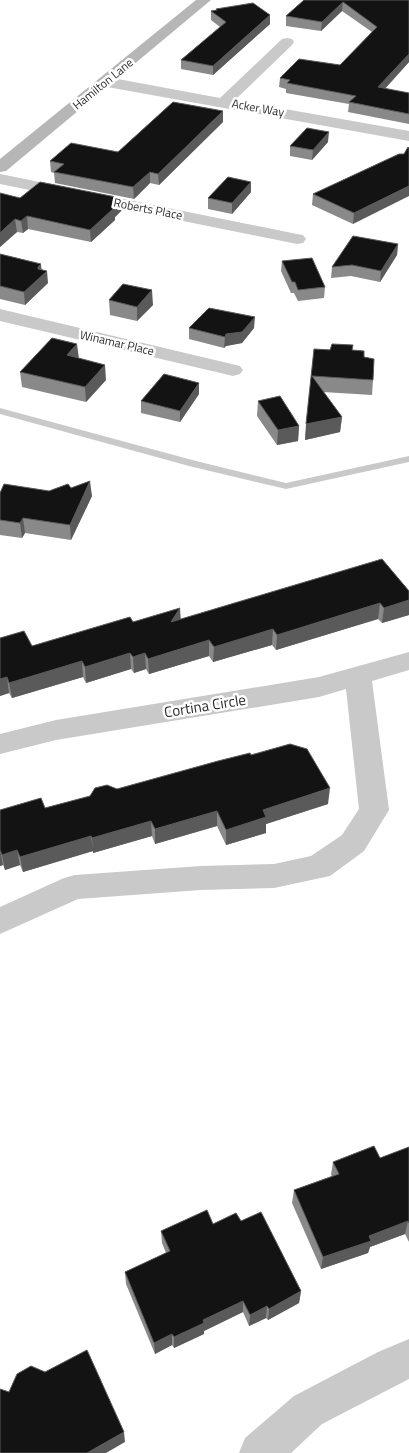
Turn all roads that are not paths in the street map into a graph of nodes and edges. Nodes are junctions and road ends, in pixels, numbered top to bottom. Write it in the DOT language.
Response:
graph roads {
  1 [pos="204,0"];
  2 [pos="287,42"];
  3 [pos="107,82"];
  4 [pos="224,102"];
  5 [pos="409,136"];
  6 [pos="0,167"];
  7 [pos="0,180"];
  8 [pos="297,239"];
  9 [pos="0,315"];
  10 [pos="233,370"];
  11 [pos="0,411"];
  12 [pos="409,459"];
  13 [pos="409,662"];
  14 [pos="358,676"];
  15 [pos="0,744"];
  16 [pos="0,921"];
  17 [pos="409,1359"];
  18 [pos="260,1453"];
  1 -- 3 [label="street, Hamilton Lane"];
  2 -- 4 [label="street"];
  3 -- 4 [label="street, Acker Way"];
  3 -- 6 [label="street, Hamilton Lane"];
  4 -- 5 [label="street, Acker Way"];
  7 -- 8 [label="street, Roberts Place"];
  9 -- 10 [label="street, Winamar Place"];
  11 -- 12 [label="lane"];
  13 -- 14 [label="street, Cortina Circle"];
  14 -- 15 [label="street, Cortina Circle"];
  14 -- 16 [label="street"];
  17 -- 18 [label="street"];
}
